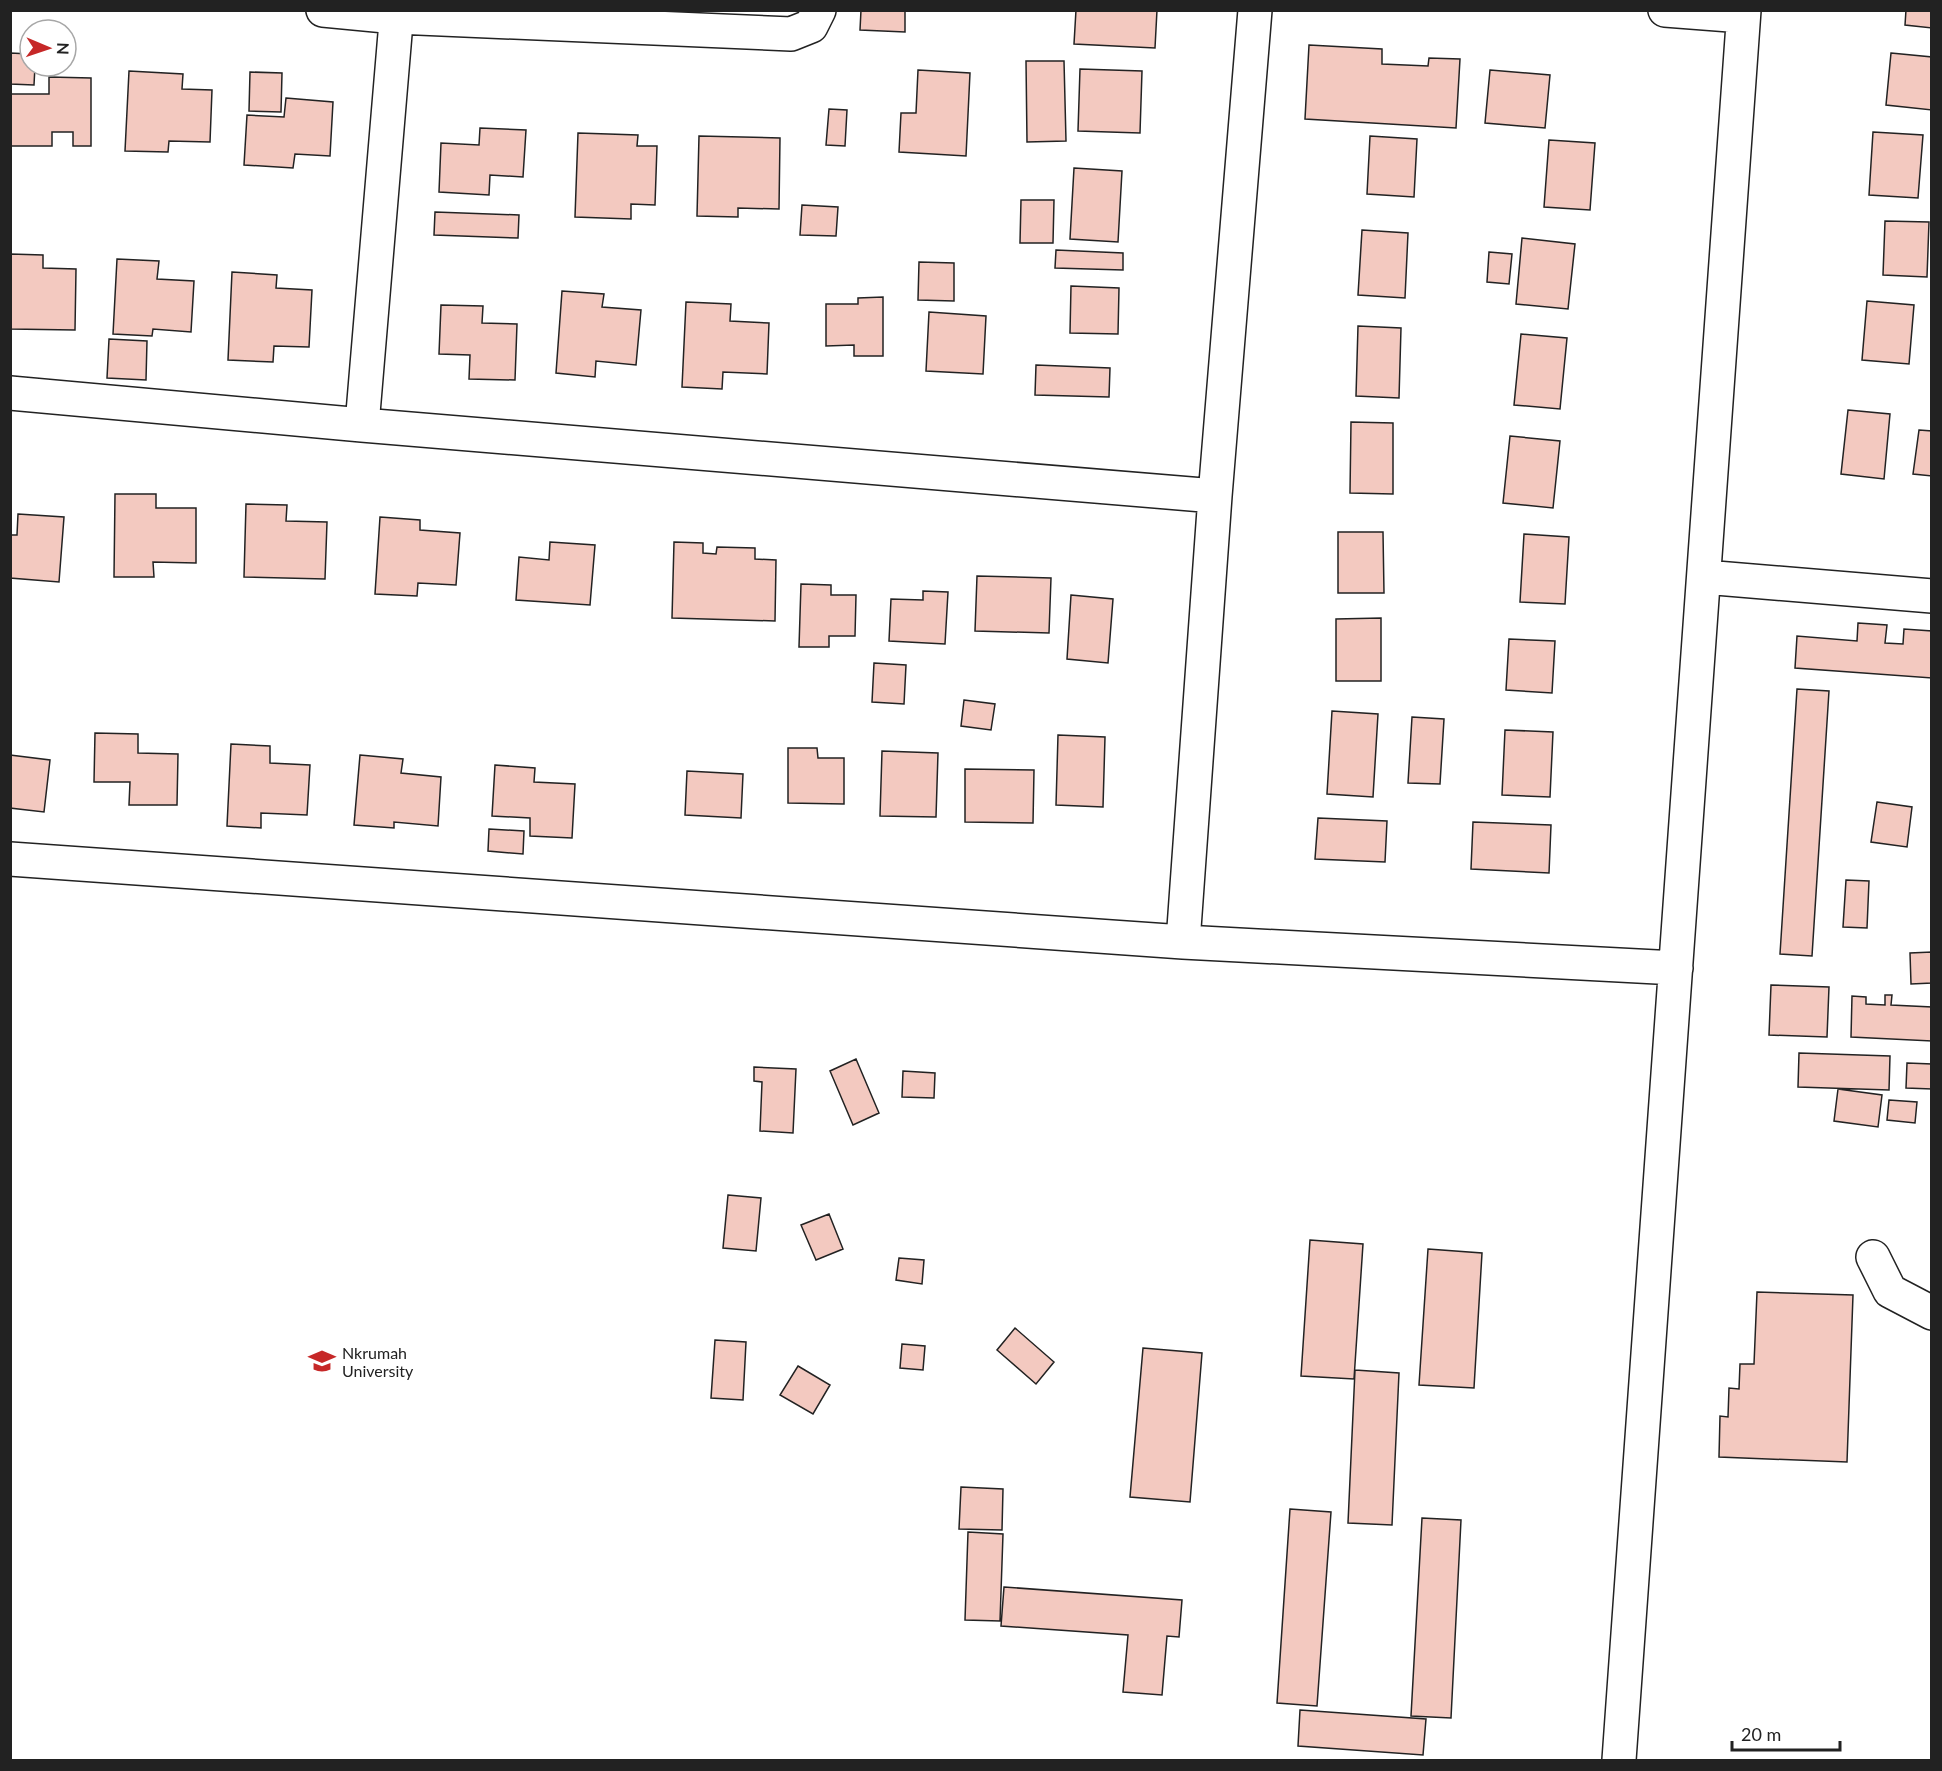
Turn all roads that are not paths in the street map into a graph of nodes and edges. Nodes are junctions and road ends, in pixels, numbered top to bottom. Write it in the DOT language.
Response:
graph roads {
  1 [pos="323,10"];
  2 [pos="819,10"];
  3 [pos="1255,10"];
  4 [pos="1665,10"];
  5 [pos="1744,13"];
  6 [pos="396,14"];
  7 [pos="10,393"];
  8 [pos="362,425"];
  9 [pos="1215,496"];
  10 [pos="1704,577"];
  11 [pos="1932,596"];
  12 [pos="10,859"];
  13 [pos="1183,942"];
  14 [pos="1676,969"];
  15 [pos="1873,1257"];
  16 [pos="1932,1313"];
  17 [pos="1619,1761"];
  1 -- 6 [label="street"];
  2 -- 6 [label="street"];
  3 -- 9 [label="street"];
  4 -- 5 [label="street"];
  5 -- 10 [label="street"];
  6 -- 8 [label="street"];
  7 -- 8 [label="street"];
  8 -- 9 [label="street"];
  9 -- 13 [label="street"];
  10 -- 11 [label="street"];
  10 -- 14 [label="street"];
  12 -- 13 [label="street"];
  13 -- 14 [label="street"];
  14 -- 17 [label="street"];
  15 -- 16 [label="street"];
}
